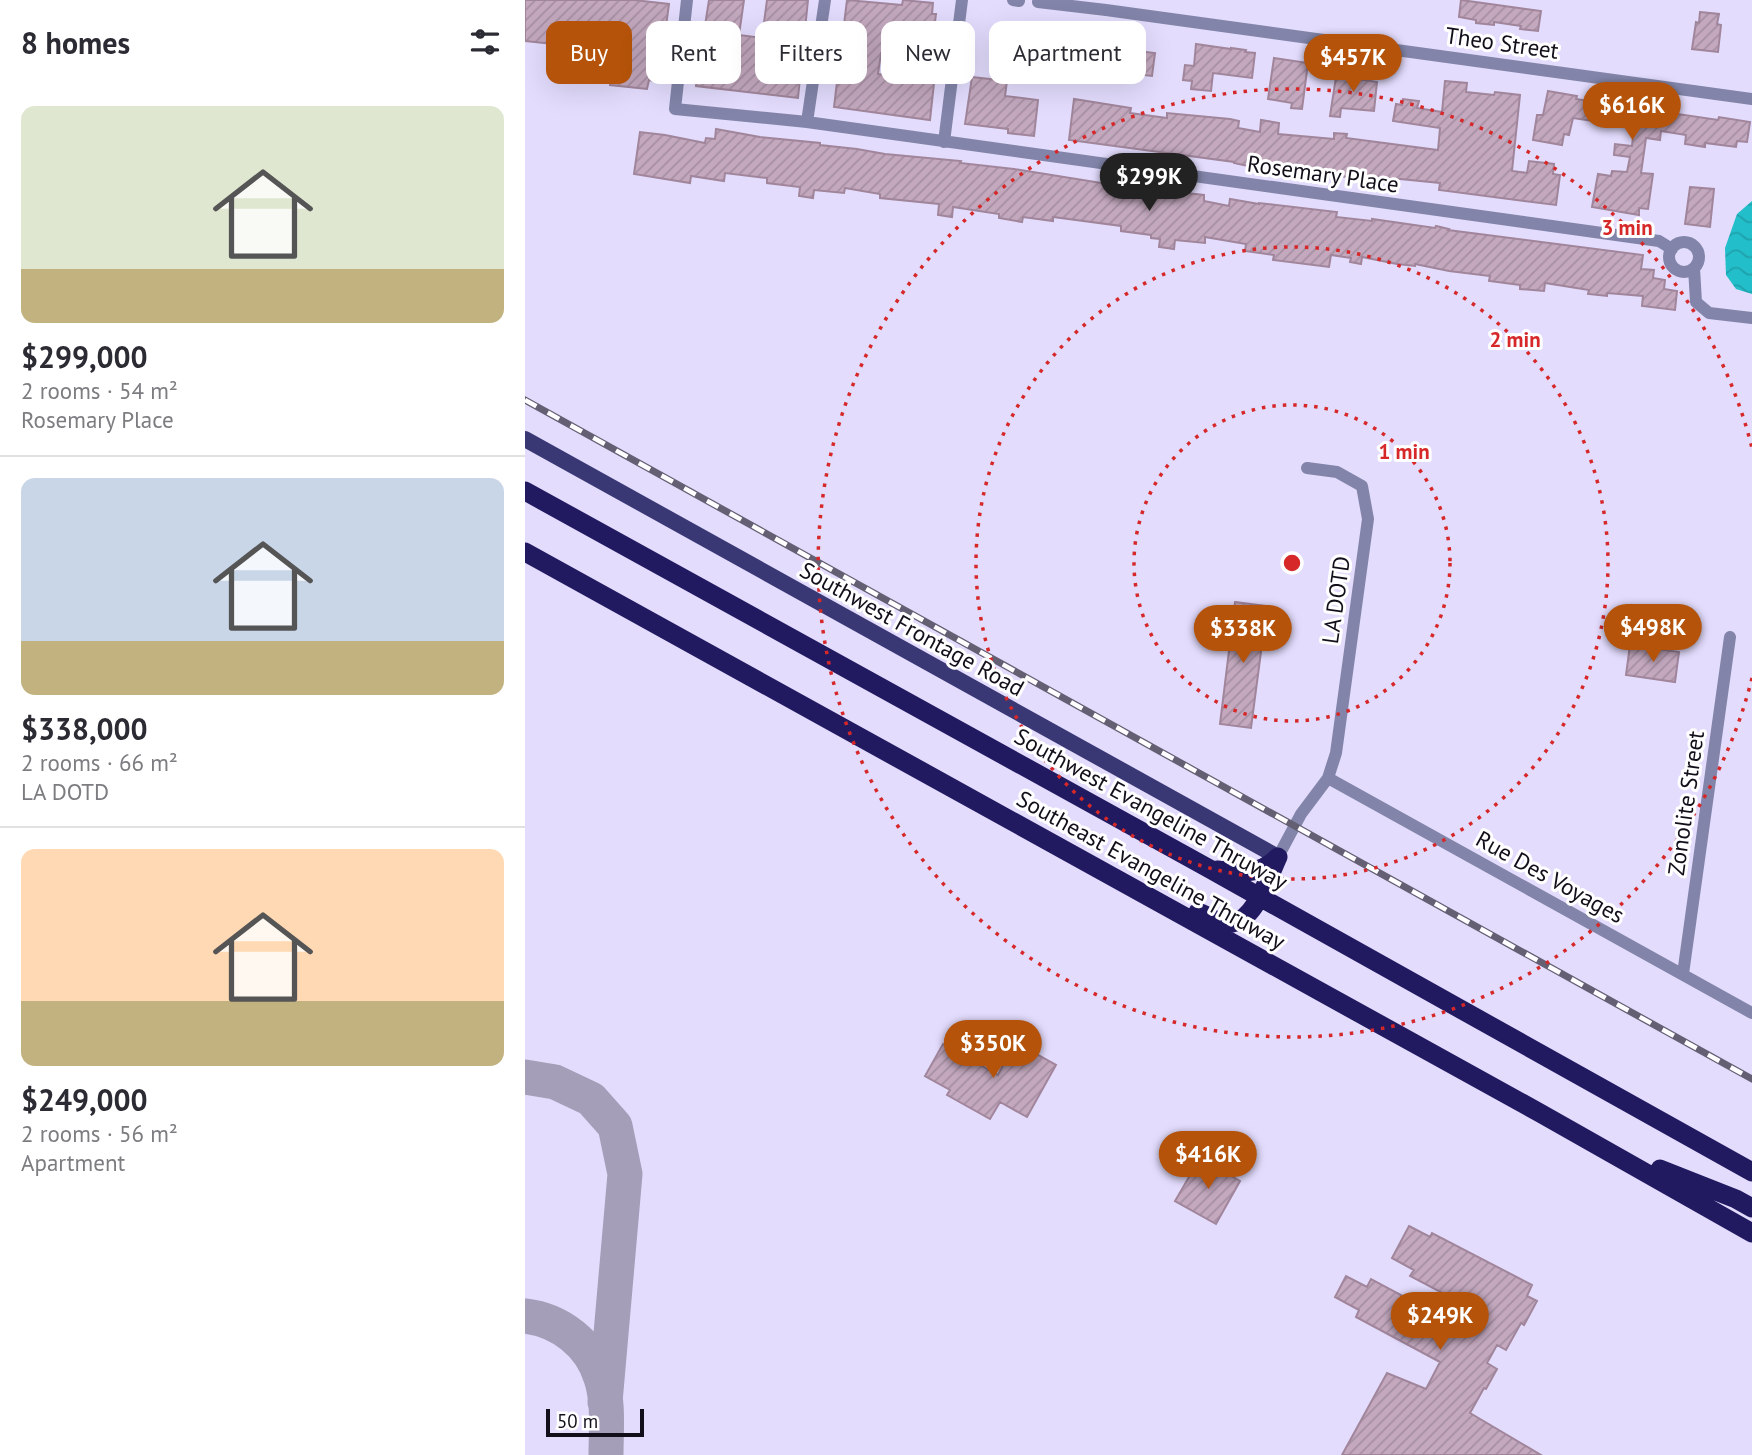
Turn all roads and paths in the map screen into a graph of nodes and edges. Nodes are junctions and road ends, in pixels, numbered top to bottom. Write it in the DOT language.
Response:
graph roads {
  1 [pos="687,0"];
  2 [pos="825,0"];
  3 [pos="962,0"];
  4 [pos="1013,0"];
  5 [pos="1019,1"];
  6 [pos="1038,2"];
  7 [pos="1752,99"];
  8 [pos="807,122"];
  9 [pos="944,142"];
  10 [pos="1672,249"];
  11 [pos="1694,268"];
  12 [pos="1752,318"];
  13 [pos="525,439"];
  14 [pos="1307,468"];
  15 [pos="525,491"];
  16 [pos="525,552"];
  17 [pos="1730,637"];
  18 [pos="1328,778"];
  19 [pos="1278,857"];
  20 [pos="1207,868"];
  21 [pos="1259,897"];
  22 [pos="1169,909"];
  23 [pos="1683,974"];
  24 [pos="1752,1013"];
  25 [pos="1591,1142"];
  26 [pos="1752,1172"];
  27 [pos="1752,1208"];
  28 [pos="1752,1233"];
  1 -- 8 [label="street, Rosemary Place"];
  2 -- 8 [label="street"];
  3 -- 9 [label="street"];
  4 -- 5 [label="street"];
  6 -- 7 [label="street, Theo Street"];
  8 -- 9 [label="street, Rosemary Place"];
  9 -- 10 [label="street, Rosemary Place"];
  10 -- 11 [label="street"];
  10 -- 11 [label="street, Rosemary Place"];
  11 -- 12 [label="street, Rosemary Place"];
  13 -- 19 [label="main road, Southwest Frontage Road"];
  14 -- 18 [label="street, LA DOTD"];
  15 -- 20 [label="highway, Southwest Evangeline Thruway"];
  16 -- 22 [label="highway, Southeast Evangeline Thruway"];
  17 -- 23 [label="street, Zonolite Street"];
  18 -- 19 [label="street"];
  18 -- 23 [label="street, Rue Des Voyages"];
  19 -- 20 [label="highway"];
  19 -- 21 [label="highway"];
  20 -- 21 [label="highway, Southwest Evangeline Thruway"];
  21 -- 22 [label="highway"];
  21 -- 26 [label="highway, Southwest Evangeline Thruway"];
  22 -- 25 [label="highway, Southeast Evangeline Thruway"];
  23 -- 24 [label="street, Rue Des Voyages"];
  25 -- 27 [label="highway"];
  25 -- 28 [label="highway, Southeast Evangeline Thruway"];
}
